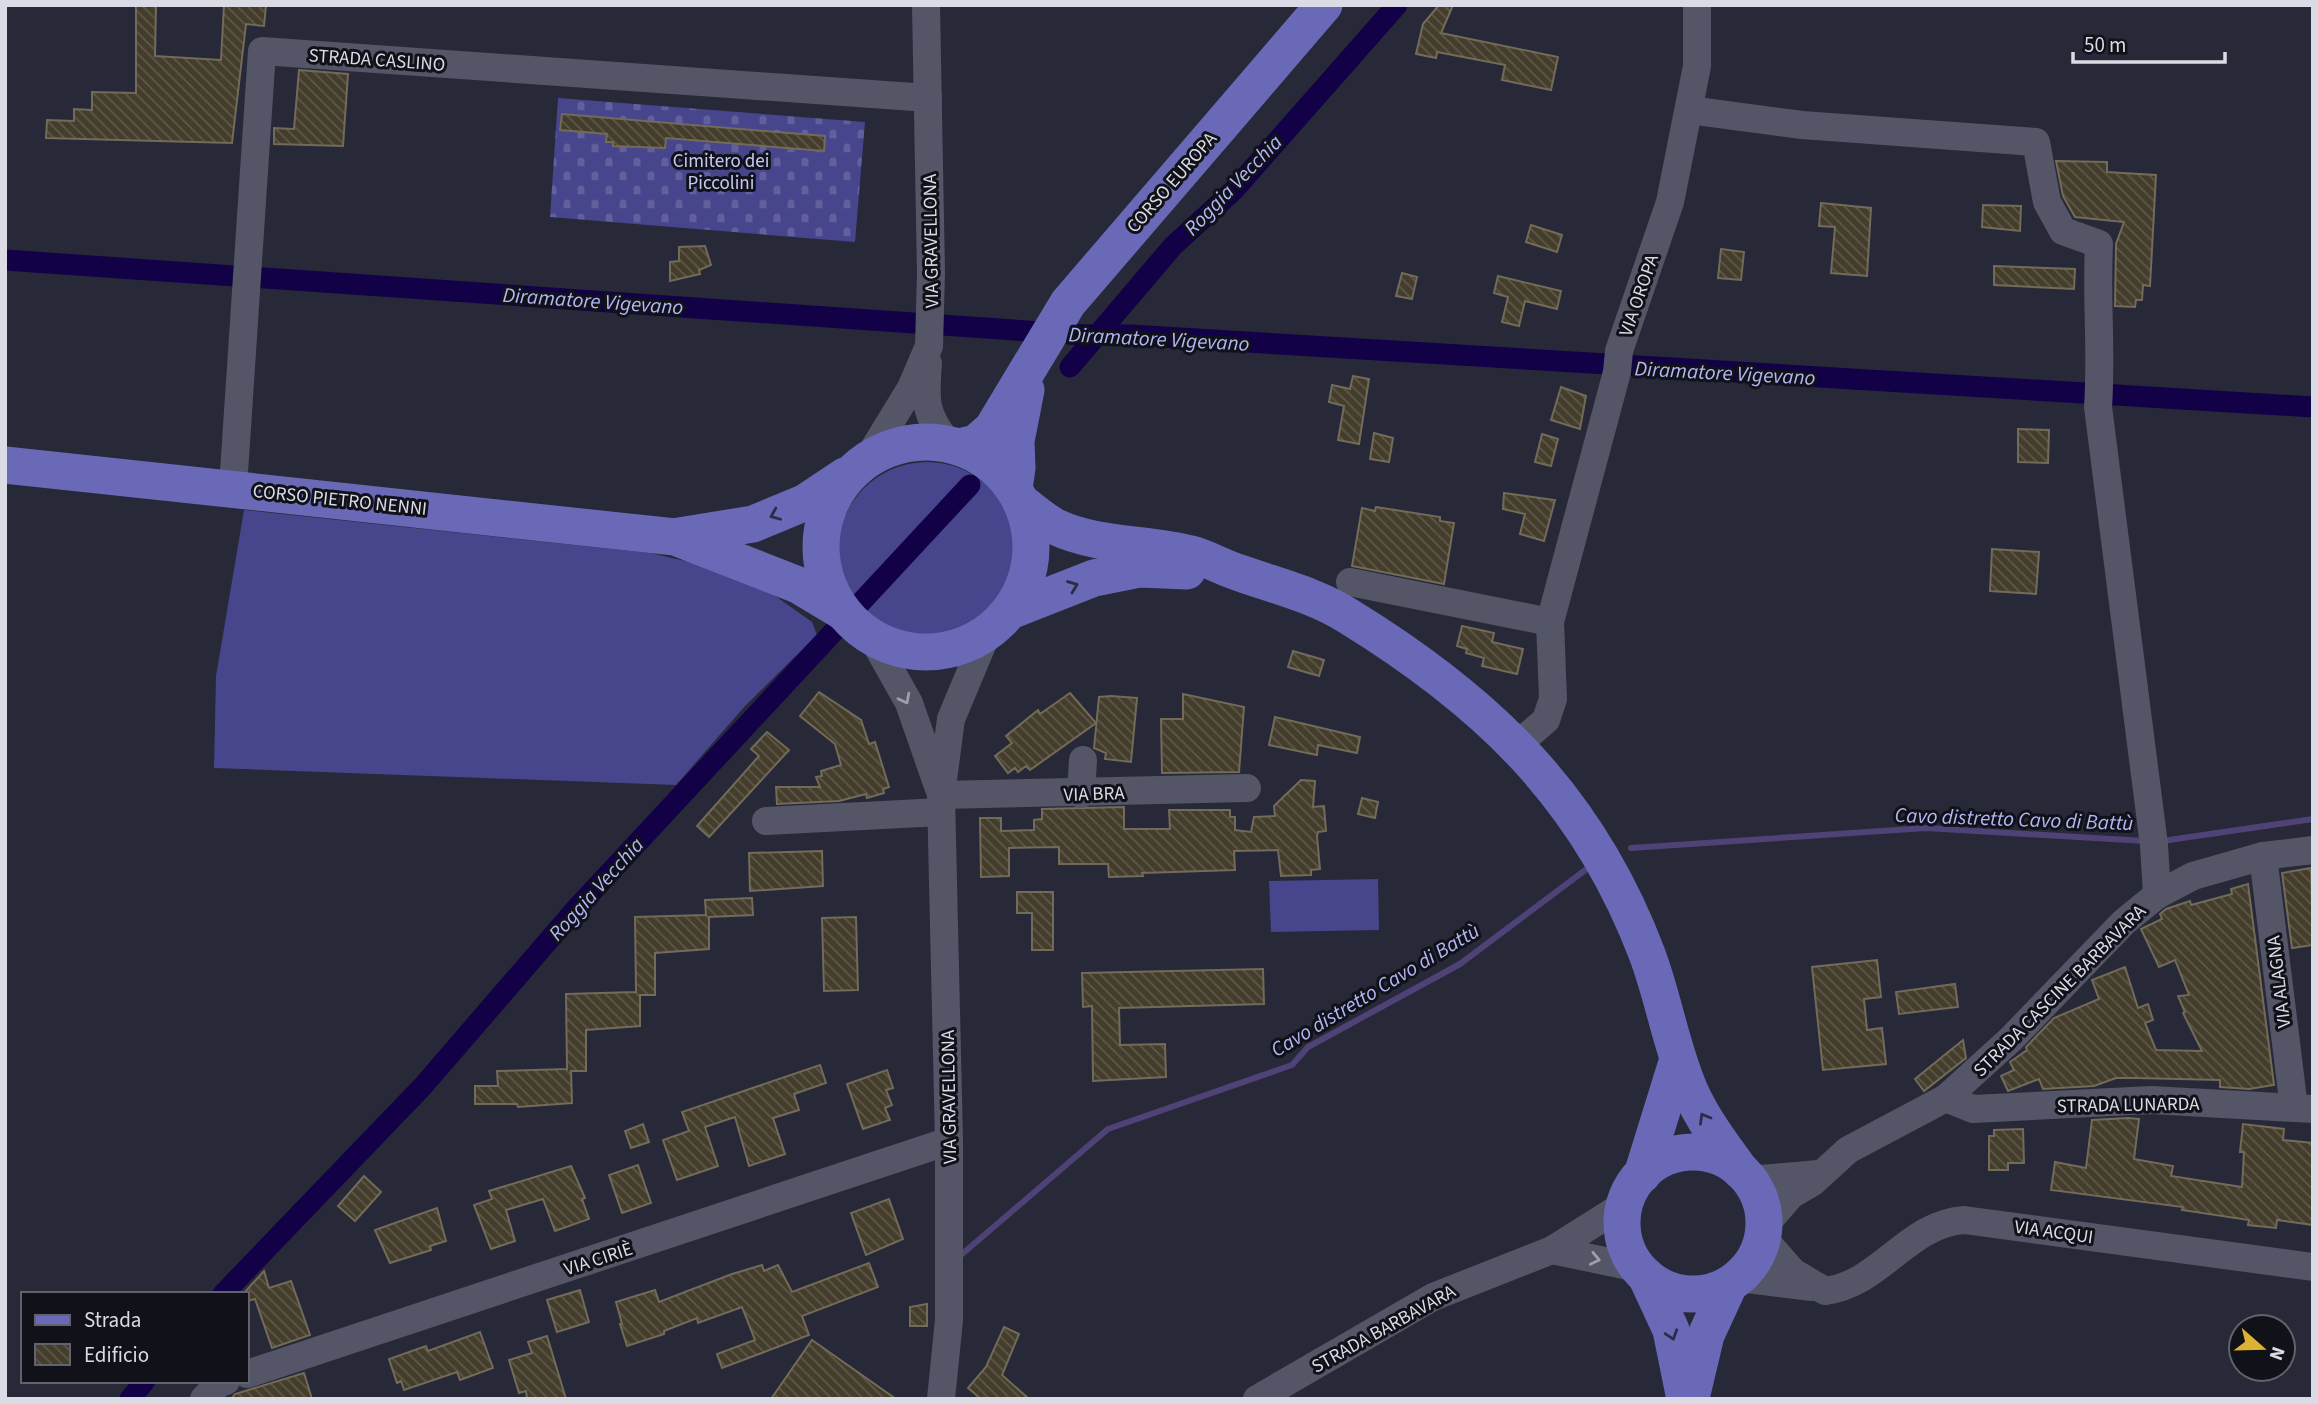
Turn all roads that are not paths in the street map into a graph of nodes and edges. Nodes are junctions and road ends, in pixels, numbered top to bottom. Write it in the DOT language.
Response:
graph roads {
  1 [pos="926,5"];
  2 [pos="1324,5"];
  3 [pos="1697,5"];
  4 [pos="928,98"];
  5 [pos="1689,110"];
  6 [pos="929,345"];
  7 [pos="1030,367"];
  8 [pos="954,446"];
  9 [pos="5,465"];
  10 [pos="861,465"];
  11 [pos="233,487"];
  12 [pos="1018,496"];
  13 [pos="675,537"];
  14 [pos="1238,573"];
  15 [pos="1350,582"];
  16 [pos="999,622"];
  17 [pos="1550,622"];
  18 [pos="854,623"];
  19 [pos="1516,746"];
  20 [pos="1083,760"];
  21 [pos="1247,788"];
  22 [pos="1082,794"];
  23 [pos="942,803"];
  24 [pos="766,821"];
  25 [pos="2313,850"];
  26 [pos="2263,856"];
  27 [pos="2157,894"];
  28 [pos="1678,1059"];
  29 [pos="1946,1098"];
  30 [pos="2303,1109"];
  31 [pos="950,1142"];
  32 [pos="1824,1172"];
  33 [pos="1745,1175"];
  34 [pos="1634,1189"];
  35 [pos="1764,1232"];
  36 [pos="1552,1250"];
  37 [pos="2313,1267"];
  38 [pos="1642,1272"];
  39 [pos="1734,1282"];
  40 [pos="1815,1287"];
  41 [pos="248,1374"];
  42 [pos="221,1383"];
  43 [pos="204,1399"];
  44 [pos="941,1399"];
  45 [pos="1257,1399"];
  46 [pos="1685,1399"];
  47 [pos="1691,1399"];
  1 -- 4 [label="street, VIA GRAVELLONA"];
  2 -- 7 [label="main road, CORSO EUROPA"];
  3 -- 5 [label="street, VIA OROPA"];
  4 -- 6 [label="street, VIA GRAVELLONA"];
  4 -- 11 [label="street, STRADA CASLINO"];
  5 -- 17 [label="street, VIA OROPA"];
  5 -- 27 [label="street"];
  6 -- 8 [label="street"];
  6 -- 10 [label="street, VIA GRAVELLONA"];
  7 -- 8 [label="main road, CORSO EUROPA"];
  7 -- 12 [label="main road"];
  8 -- 10 [label="main road"];
  8 -- 12 [label="main road"];
  9 -- 11 [label="main road, CORSO PIETRO NENNI"];
  10 -- 13 [label="main road, CORSO PIETRO NENNI, one-way"];
  10 -- 18 [label="main road"];
  11 -- 13 [label="main road, CORSO PIETRO NENNI"];
  12 -- 14 [label="main road"];
  12 -- 16 [label="main road"];
  13 -- 18 [label="main road, CORSO PIETRO NENNI"];
  16 -- 14 [label="main road, one-way"];
  14 -- 19 [label="main road"];
  15 -- 17 [label="street"];
  16 -- 18 [label="main road"];
  16 -- 23 [label="street, VIA GRAVELLONA"];
  17 -- 19 [label="street, VIA OROPA"];
  18 -- 23 [label="street, VIA GRAVELLONA, one-way"];
  19 -- 28 [label="main road"];
  20 -- 22 [label="street"];
  21 -- 22 [label="street, VIA BRA"];
  22 -- 23 [label="street, VIA BRA"];
  23 -- 24 [label="street, VIA BRA"];
  23 -- 31 [label="street, VIA GRAVELLONA"];
  25 -- 26 [label="street, STRADA CASCINE BARBAVARA"];
  26 -- 27 [label="street, STRADA CASCINE BARBAVARA"];
  26 -- 30 [label="street, VIA ALAGNA"];
  27 -- 29 [label="street, STRADA CASCINE BARBAVARA"];
  33 -- 28 [label="main road, one-way"];
  28 -- 34 [label="main road"];
  29 -- 30 [label="street, STRADA LUNARDA"];
  29 -- 32 [label="street, STRADA CASCINE BARBAVARA"];
  31 -- 41 [label="street, VIA CIRIÈ"];
  31 -- 44 [label="street, VIA GRAVELLONA"];
  32 -- 33 [label="street"];
  32 -- 35 [label="street, STRADA CASCINE BARBAVARA"];
  33 -- 34 [label="main road"];
  33 -- 35 [label="main road"];
  34 -- 36 [label="street, STRADA BARBAVARA"];
  34 -- 38 [label="main road"];
  35 -- 39 [label="main road"];
  35 -- 40 [label="street"];
  36 -- 38 [label="street, one-way"];
  36 -- 45 [label="street, STRADA BARBAVARA"];
  37 -- 40 [label="street, VIA ACQUI"];
  38 -- 39 [label="main road"];
  38 -- 46 [label="main road, one-way"];
  39 -- 40 [label="street, VIA ACQUI"];
  39 -- 47 [label="main road"];
  42 -- 43 [label="street"];
}
